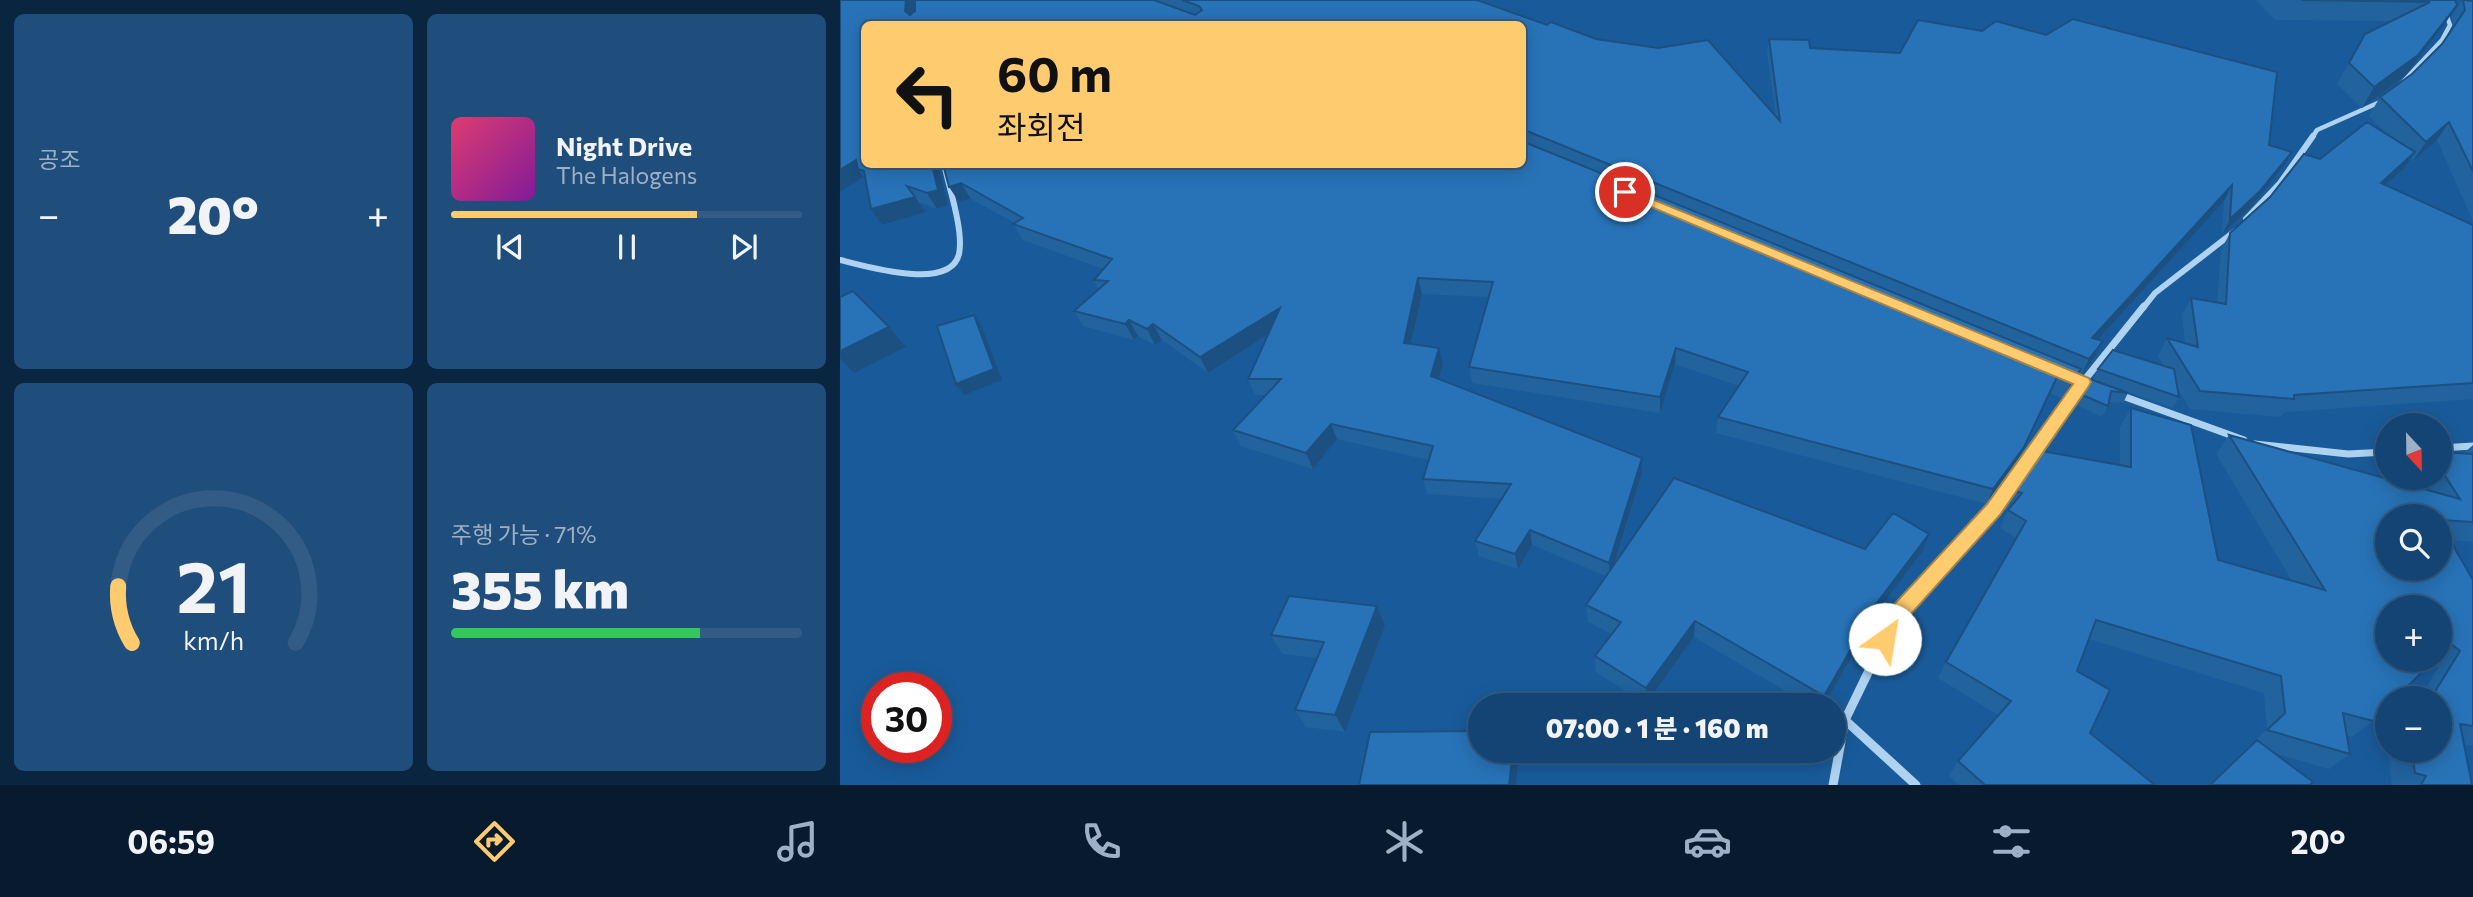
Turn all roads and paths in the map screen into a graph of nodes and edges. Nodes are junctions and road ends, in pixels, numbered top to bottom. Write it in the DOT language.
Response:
graph roads {
  1 [pos="2437,0"];
  2 [pos="2392,92"];
  3 [pos="2384,99"];
  4 [pos="945,168"];
  5 [pos="840,260"];
  6 [pos="2071,377"];
  7 [pos="2083,382"];
  8 [pos="2095,386"];
  9 [pos="2107,391"];
  10 [pos="2473,446"];
  11 [pos="2452,447"];
  12 [pos="2375,453"];
  13 [pos="1846,718"];
  14 [pos="1846,721"];
  15 [pos="1837,763"];
  16 [pos="1833,785"];
  17 [pos="1916,785"];
  1 -- 2 [label="street"];
  3 -- 7 [label="street"];
  4 -- 5 [label="street"];
  6 -- 7 [label="street"];
  7 -- 8 [label="street"];
  7 -- 13 [label="street"];
  9 -- 12 [label="street"];
  10 -- 11 [label="street"];
  14 -- 17 [label="street"];
  15 -- 16 [label="street"];
}
